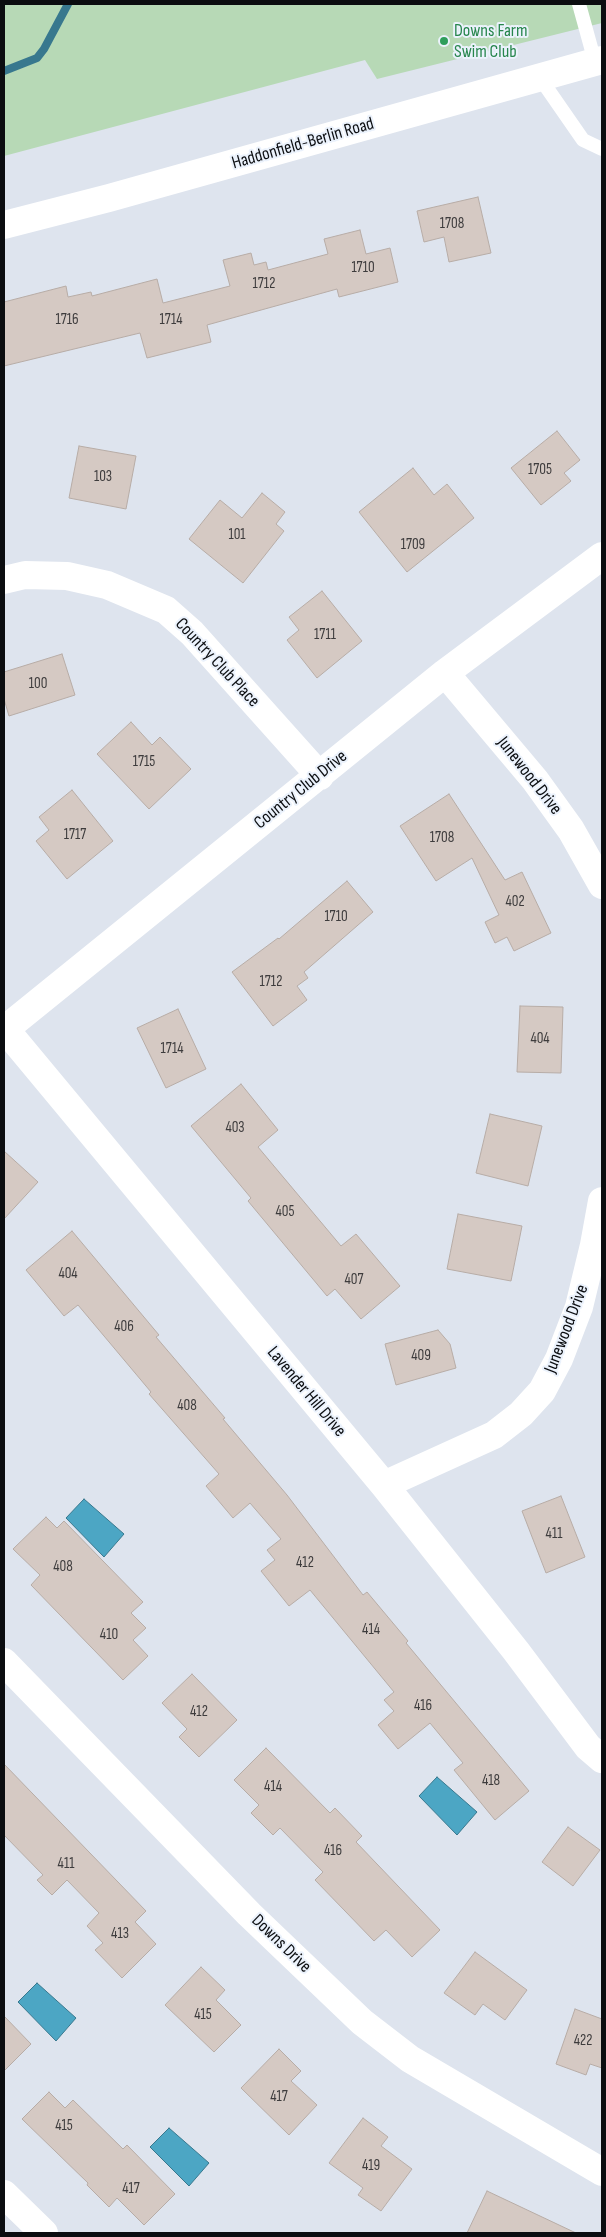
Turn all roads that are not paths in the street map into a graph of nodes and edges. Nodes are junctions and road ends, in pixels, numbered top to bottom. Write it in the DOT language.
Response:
graph roads {
  1 [pos="579,4"];
  2 [pos="599,61"];
  3 [pos="540,78"];
  4 [pos="602,149"];
  5 [pos="4,225"];
  6 [pos="602,556"];
  7 [pos="4,580"];
  8 [pos="445,673"];
  9 [pos="320,776"];
  10 [pos="602,885"];
  11 [pos="4,1029"];
  12 [pos="602,1201"];
  13 [pos="384,1485"];
  14 [pos="4,1662"];
  15 [pos="602,1759"];
  16 [pos="602,2172"];
  17 [pos="4,2194"];
  18 [pos="44,2233"];
  1 -- 2 [label="lane"];
  2 -- 3 [label="street, Haddonfield-Berlin Road"];
  3 -- 4 [label="lane"];
  3 -- 5 [label="street, Haddonfield-Berlin Road"];
  6 -- 8 [label="street, Country Club Drive"];
  7 -- 9 [label="street, Country Club Place"];
  8 -- 9 [label="street, Country Club Drive"];
  8 -- 10 [label="street, Junewood Drive"];
  9 -- 11 [label="street, Country Club Drive"];
  11 -- 13 [label="street, Lavender Hill Drive"];
  12 -- 13 [label="street, Junewood Drive"];
  13 -- 15 [label="street, Lavender Hill Drive"];
  14 -- 16 [label="street, Downs Drive"];
  17 -- 18 [label="street"];
}
